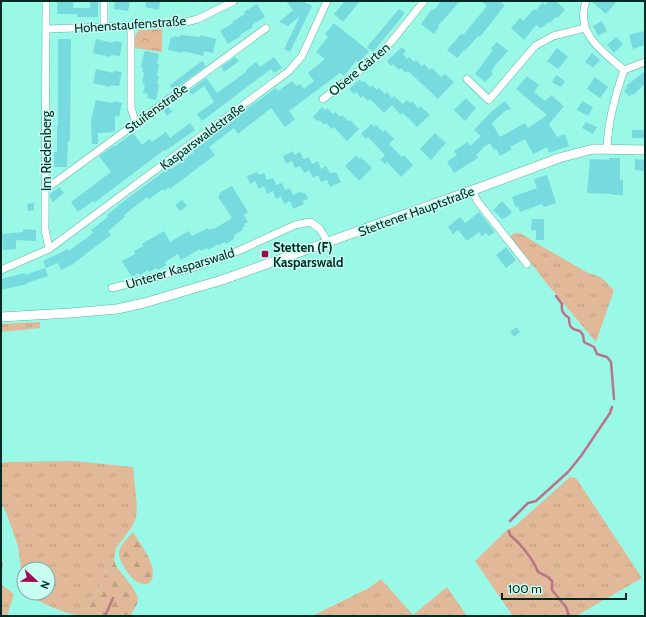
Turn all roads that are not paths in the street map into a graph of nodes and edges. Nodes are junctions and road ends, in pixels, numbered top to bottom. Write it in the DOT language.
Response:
graph roads {
  1 [pos="46,1"];
  2 [pos="104,1"];
  3 [pos="234,1"];
  4 [pos="327,1"];
  5 [pos="424,1"];
  6 [pos="586,1"];
  7 [pos="131,26"];
  8 [pos="104,27"];
  9 [pos="266,28"];
  10 [pos="585,28"];
  11 [pos="46,29"];
  12 [pos="645,62"];
  13 [pos="624,70"];
  14 [pos="467,79"];
  15 [pos="323,99"];
  16 [pos="136,123"];
  17 [pos="607,149"];
  18 [pos="645,150"];
  19 [pos="46,190"];
  20 [pos="472,190"];
  21 [pos="328,242"];
  22 [pos="49,249"];
  23 [pos="527,264"];
  24 [pos="1,270"];
  25 [pos="112,288"];
  26 [pos="1,317"];
  1 -- 11 [label="street, Im Riedenberg"];
  2 -- 8 [label="street"];
  3 -- 7 [label="street, Hohenstaufenstraße"];
  4 -- 22 [label="street, Kasparswaldstraße"];
  5 -- 15 [label="street, Obere Gärten"];
  6 -- 10 [label="street"];
  7 -- 8 [label="street, Hohenstaufenstraße"];
  7 -- 16 [label="street"];
  8 -- 11 [label="street, Hohenstaufenstraße"];
  9 -- 16 [label="street, Stuifenstraße"];
  10 -- 13 [label="street"];
  10 -- 14 [label="street"];
  11 -- 19 [label="street, Im Riedenberg"];
  12 -- 13 [label="street"];
  13 -- 17 [label="street"];
  16 -- 19 [label="street, Stuifenstraße"];
  17 -- 18 [label="street, Stettener Hauptstraße"];
  17 -- 20 [label="street, Stettener Hauptstraße"];
  19 -- 22 [label="street, Im Riedenberg"];
  20 -- 21 [label="street, Stettener Hauptstraße"];
  20 -- 23 [label="street"];
  21 -- 25 [label="street, Unterer Kasparswald"];
  21 -- 26 [label="street, Stettener Hauptstraße"];
  22 -- 24 [label="street"];
}
